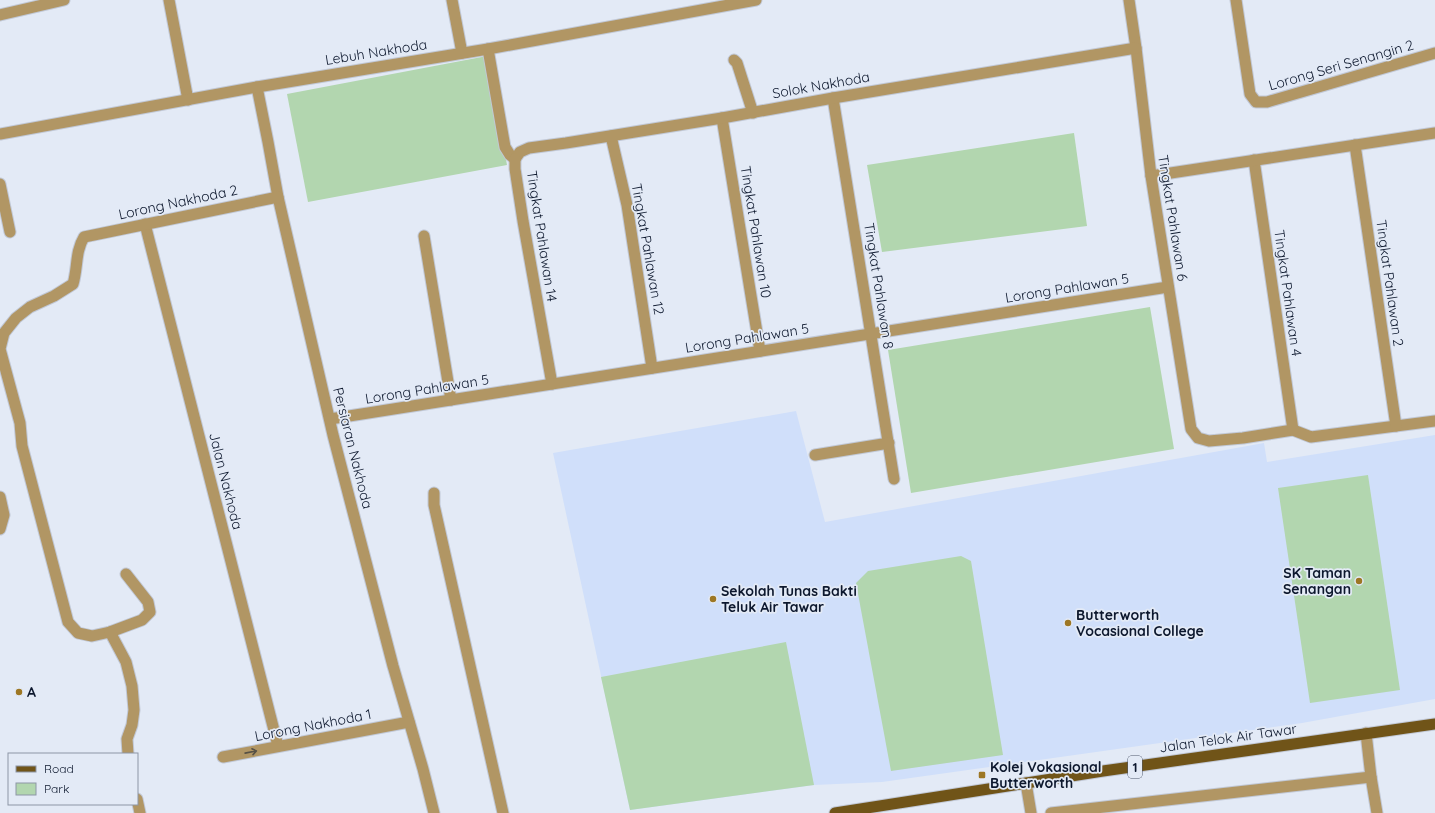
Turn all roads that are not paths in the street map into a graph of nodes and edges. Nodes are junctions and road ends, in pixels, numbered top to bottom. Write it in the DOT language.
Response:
graph roads {
  1 [pos="64,0"];
  2 [pos="169,0"];
  3 [pos="452,0"];
  4 [pos="756,0"];
  5 [pos="1129,0"];
  6 [pos="1236,0"];
  7 [pos="0,15"];
  8 [pos="1136,48"];
  9 [pos="488,49"];
  10 [pos="462,53"];
  11 [pos="1435,53"];
  12 [pos="734,60"];
  13 [pos="257,87"];
  14 [pos="833,98"];
  15 [pos="188,100"];
  16 [pos="753,113"];
  17 [pos="722,118"];
  18 [pos="1435,133"];
  19 [pos="0,134"];
  20 [pos="611,136"];
  21 [pos="1355,145"];
  22 [pos="515,159"];
  23 [pos="1254,160"];
  24 [pos="1151,176"];
  25 [pos="0,184"];
  26 [pos="278,196"];
  27 [pos="145,224"];
  28 [pos="10,232"];
  29 [pos="424,236"];
  30 [pos="1168,287"];
  31 [pos="871,333"];
  32 [pos="760,351"];
  33 [pos="652,368"];
  34 [pos="552,384"];
  35 [pos="450,400"];
  36 [pos="330,419"];
  37 [pos="1435,421"];
  38 [pos="1396,426"];
  39 [pos="1293,430"];
  40 [pos="888,443"];
  41 [pos="815,455"];
  42 [pos="894,479"];
  43 [pos="434,493"];
  44 [pos="0,497"];
  45 [pos="1,526"];
  46 [pos="126,574"];
  47 [pos="110,632"];
  48 [pos="409,722"];
  49 [pos="1435,724"];
  50 [pos="1366,733"];
  51 [pos="278,746"];
  52 [pos="128,753"];
  53 [pos="223,757"];
  54 [pos="1370,777"];
  55 [pos="1026,783"];
  56 [pos="434,813"];
  57 [pos="503,813"];
  58 [pos="835,813"];
  59 [pos="1032,813"];
  60 [pos="1051,813"];
  61 [pos="1377,813"];
  1 -- 7 [label="street"];
  2 -- 15 [label="street"];
  3 -- 10 [label="street"];
  4 -- 9 [label="street, Lebuh Nakhoda"];
  5 -- 8 [label="street, Tingkat Pahlawan 6"];
  6 -- 11 [label="street, Lorong Seri Senangin 2"];
  8 -- 14 [label="street, Solok Nakhoda"];
  8 -- 24 [label="street, Tingkat Pahlawan 6"];
  9 -- 10 [label="street, Lebuh Nakhoda"];
  9 -- 22 [label="street, Tingkat Pahlawan 14"];
  10 -- 13 [label="street, Lebuh Nakhoda"];
  12 -- 16 [label="street"];
  13 -- 15 [label="street, Lebuh Nakhoda"];
  13 -- 26 [label="street, Persiaran Nakhoda"];
  14 -- 16 [label="street, Solok Nakhoda"];
  14 -- 31 [label="street, Tingkat Pahlawan 8"];
  15 -- 19 [label="street, Lebuh Nakhoda"];
  16 -- 17 [label="street, Solok Nakhoda"];
  17 -- 20 [label="street, Solok Nakhoda"];
  17 -- 32 [label="street, Tingkat Pahlawan 10"];
  18 -- 21 [label="street"];
  20 -- 22 [label="street, Solok Nakhoda"];
  20 -- 33 [label="street, Tingkat Pahlawan 12"];
  21 -- 23 [label="street"];
  21 -- 38 [label="street, Tingkat Pahlawan 2"];
  22 -- 34 [label="street, Tingkat Pahlawan 14"];
  23 -- 24 [label="street"];
  23 -- 39 [label="street, Tingkat Pahlawan 4"];
  24 -- 30 [label="street, Tingkat Pahlawan 6"];
  25 -- 28 [label="street"];
  26 -- 27 [label="street, Lorong Nakhoda 2"];
  26 -- 36 [label="street, Persiaran Nakhoda"];
  27 -- 47 [label="street, Lorong Nakhoda 2"];
  27 -- 51 [label="street, Jalan Nakhoda"];
  29 -- 35 [label="street"];
  30 -- 31 [label="street, Lorong Pahlawan 5"];
  30 -- 39 [label="street, Tingkat Pahlawan 6"];
  31 -- 32 [label="street, Lorong Pahlawan 5"];
  31 -- 40 [label="street, Tingkat Pahlawan 8"];
  32 -- 33 [label="street, Lorong Pahlawan 5"];
  33 -- 34 [label="street, Lorong Pahlawan 5"];
  34 -- 35 [label="street, Lorong Pahlawan 5"];
  35 -- 36 [label="street, Lorong Pahlawan 5"];
  36 -- 48 [label="street, Persiaran Nakhoda"];
  37 -- 38 [label="street"];
  38 -- 39 [label="street"];
  40 -- 41 [label="street"];
  40 -- 42 [label="street, Tingkat Pahlawan 8"];
  43 -- 57 [label="street"];
  44 -- 45 [label="street"];
  46 -- 47 [label="street"];
  47 -- 52 [label="street"];
  48 -- 51 [label="street, Lorong Nakhoda 1"];
  48 -- 56 [label="street, Persiaran Nakhoda"];
  49 -- 50 [label="main road, Jalan Telok Air Tawar / 1"];
  50 -- 54 [label="street"];
  50 -- 55 [label="main road, Jalan Telok Air Tawar / 1"];
  53 -- 51 [label="street, Lorong Nakhoda 1, one-way"];
  54 -- 60 [label="street"];
  54 -- 61 [label="street"];
  55 -- 58 [label="main road, Jalan Telok Air Tawar / 1"];
  55 -- 59 [label="street"];
}
